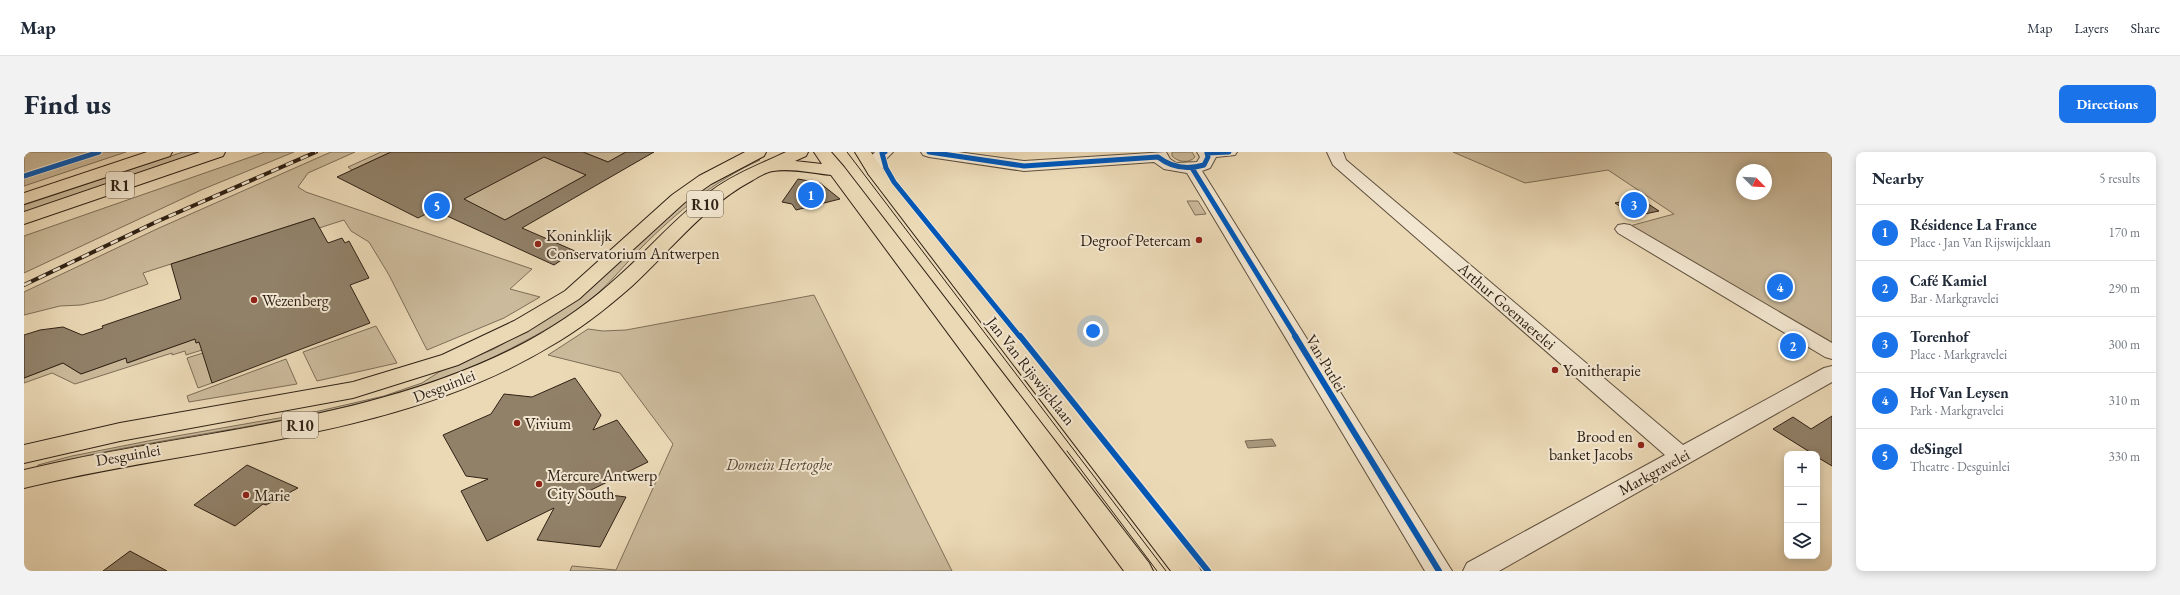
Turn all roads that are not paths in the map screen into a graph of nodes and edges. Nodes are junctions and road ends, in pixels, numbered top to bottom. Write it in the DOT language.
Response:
graph roads {
  1 [pos="143,152"];
  2 [pos="164,152"];
  3 [pos="217,152"];
  4 [pos="800,152"];
  5 [pos="822,152"];
  6 [pos="863,152"];
  7 [pos="929,152"];
  8 [pos="1229,152"];
  9 [pos="1335,152"];
  10 [pos="1206,153"];
  11 [pos="1158,155"];
  12 [pos="759,161"];
  13 [pos="880,162"];
  14 [pos="1192,168"];
  15 [pos="838,171"];
  16 [pos="24,192"];
  17 [pos="24,199"];
  18 [pos="24,218"];
  19 [pos="1624,229"];
  20 [pos="1832,352"];
  21 [pos="1832,373"];
  22 [pos="24,454"];
  23 [pos="1682,457"];
  24 [pos="24,479"];
  25 [pos="1139,571"];
  26 [pos="1187,571"];
  27 [pos="1439,571"];
  28 [pos="1476,571"];
  1 -- 16 [label="main road"];
  2 -- 17 [label="main road, R1"];
  3 -- 18 [label="main road, R1"];
  4 -- 12 [label="main road, Desguinlei / R10"];
  5 -- 15 [label="main road, Jan Van Rijswijcklaan"];
  6 -- 13 [label="main road, Jan Van Rijswijcklaan"];
  7 -- 11 [label="street"];
  8 -- 10 [label="street"];
  9 -- 23 [label="street, Arthur Goemaerelei"];
  10 -- 14 [label="street"];
  11 -- 14 [label="street"];
  12 -- 15 [label="main road"];
  12 -- 22 [label="main road, Desguinlei / R10"];
  12 -- 24 [label="main road, Desguinlei / R10"];
  13 -- 26 [label="main road, Jan Van Rijswijcklaan"];
  14 -- 27 [label="street, Van Putlei"];
  15 -- 25 [label="main road, Jan Van Rijswijcklaan"];
  19 -- 20 [label="street"];
  21 -- 23 [label="street, Markgravelei"];
  23 -- 28 [label="street, Markgravelei"];
}
